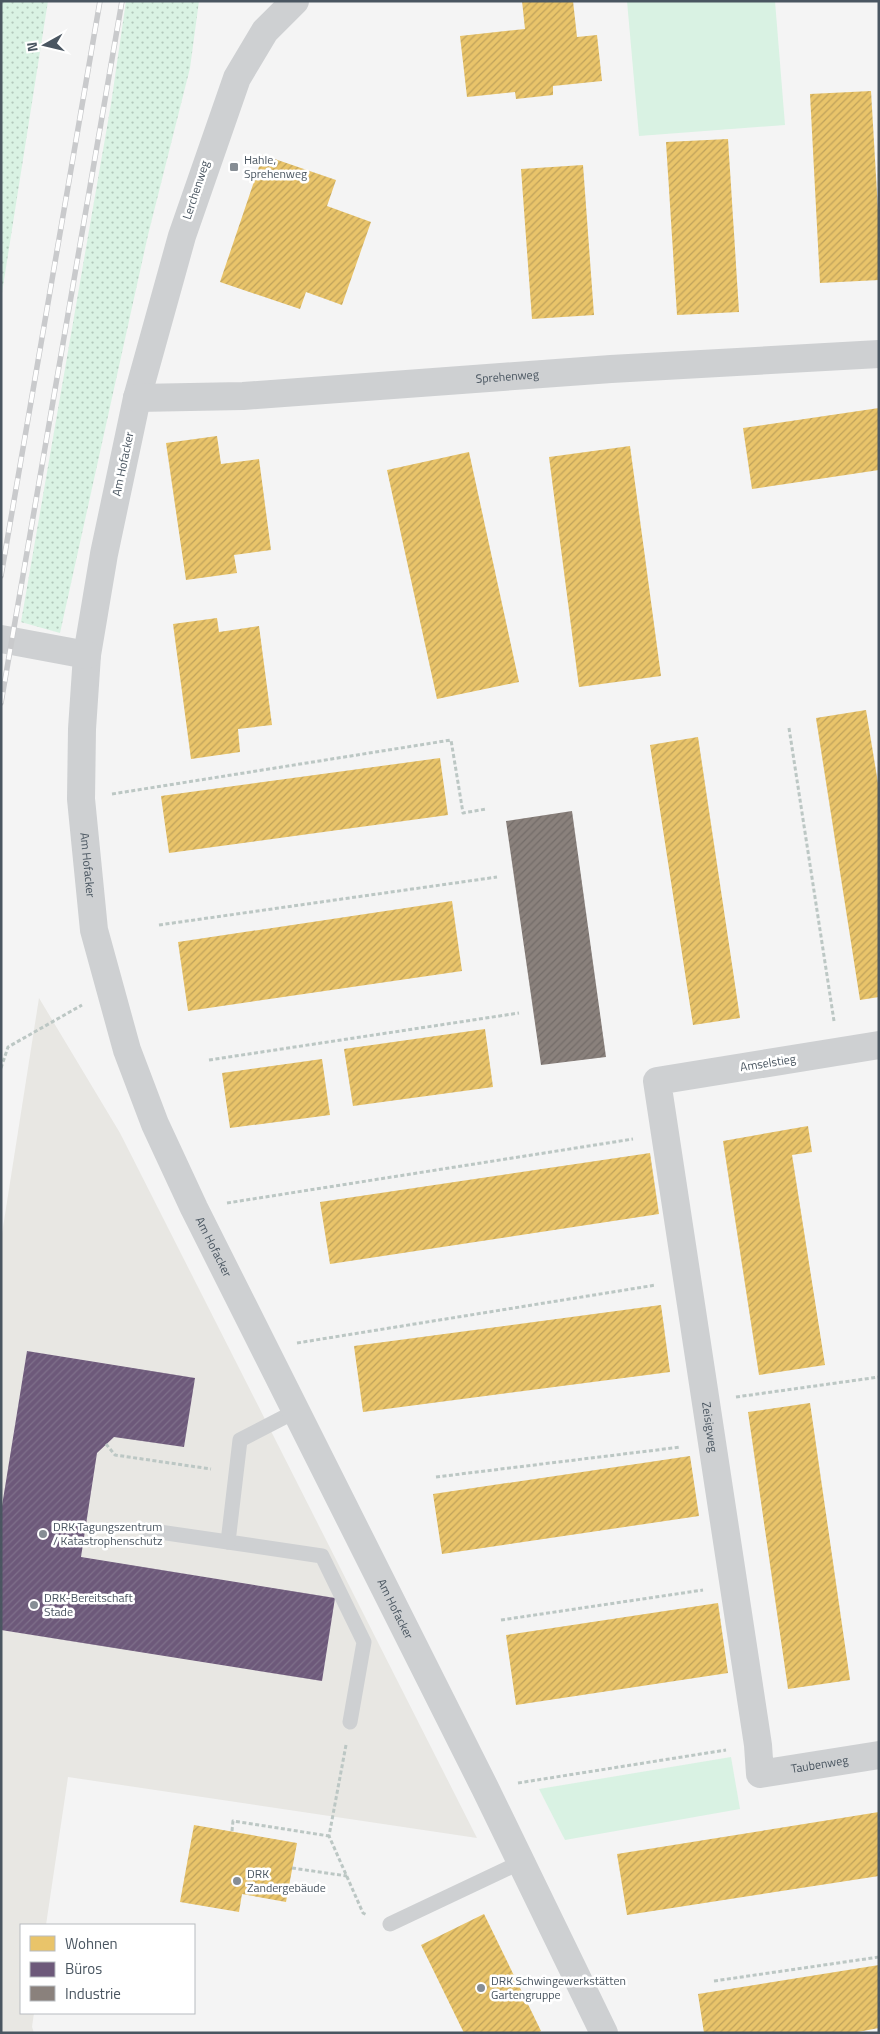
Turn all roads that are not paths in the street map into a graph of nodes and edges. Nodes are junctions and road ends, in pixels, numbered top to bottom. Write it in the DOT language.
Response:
graph roads {
  1 [pos="295,1"];
  2 [pos="879,354"];
  3 [pos="137,398"];
  4 [pos="1,639"];
  5 [pos="87,655"];
  6 [pos="879,1045"];
  7 [pos="657,1081"];
  8 [pos="296,1411"];
  9 [pos="146,1530"];
  10 [pos="228,1542"];
  11 [pos="350,1722"];
  12 [pos="879,1756"];
  13 [pos="760,1774"];
  14 [pos="521,1862"];
  15 [pos="390,1924"];
  16 [pos="604,2033"];
  1 -- 3 [label="street, Lerchenweg"];
  2 -- 3 [label="street, Sprehenweg"];
  3 -- 5 [label="street, Am Hofacker"];
  4 -- 5 [label="street"];
  5 -- 8 [label="street, Am Hofacker"];
  6 -- 7 [label="street, Amselstieg"];
  7 -- 13 [label="street, Zeisigweg"];
  8 -- 10 [label="lane"];
  8 -- 14 [label="street, Am Hofacker"];
  9 -- 10 [label="lane"];
  10 -- 11 [label="lane"];
  12 -- 13 [label="street, Taubenweg"];
  14 -- 15 [label="lane"];
  14 -- 16 [label="street, Am Hofacker"];
}
